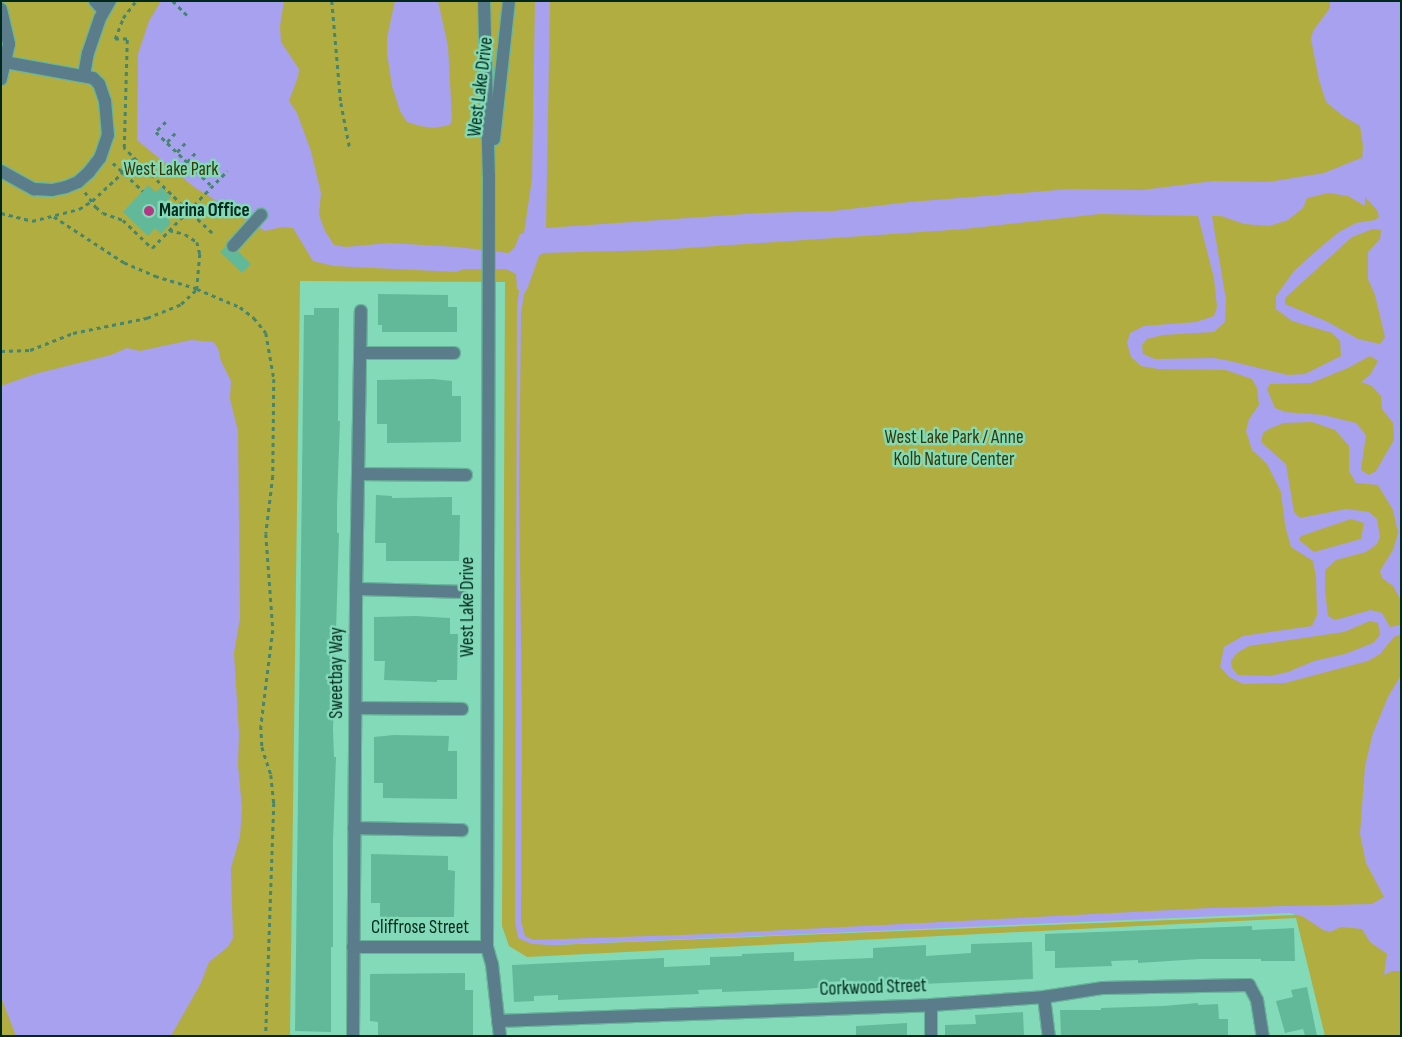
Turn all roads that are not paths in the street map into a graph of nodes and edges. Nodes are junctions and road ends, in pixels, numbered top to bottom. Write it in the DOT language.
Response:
graph roads {
  1 [pos="95,1"];
  2 [pos="484,1"];
  3 [pos="509,1"];
  4 [pos="107,6"];
  5 [pos="1,9"];
  6 [pos="5,62"];
  7 [pos="84,76"];
  8 [pos="1,79"];
  9 [pos="1,171"];
  10 [pos="489,176"];
  11 [pos="261,214"];
  12 [pos="233,246"];
  13 [pos="360,311"];
  14 [pos="360,353"];
  15 [pos="454,353"];
  16 [pos="358,474"];
  17 [pos="466,475"];
  18 [pos="356,590"];
  19 [pos="461,592"];
  20 [pos="356,708"];
  21 [pos="462,709"];
  22 [pos="354,828"];
  23 [pos="462,830"];
  24 [pos="353,947"];
  25 [pos="487,947"];
  26 [pos="1044,998"];
  27 [pos="931,1005"];
  28 [pos="498,1021"];
  29 [pos="353,1036"];
  30 [pos="500,1036"];
  31 [pos="931,1036"];
  32 [pos="1048,1036"];
  33 [pos="1263,1036"];
  1 -- 4 [label="street"];
  2 -- 10 [label="street, West Lake Drive"];
  3 -- 10 [label="street, West Lake Drive"];
  4 -- 7 [label="street"];
  5 -- 6 [label="street"];
  6 -- 7 [label="street"];
  6 -- 8 [label="street"];
  7 -- 9 [label="street"];
  10 -- 25 [label="street, West Lake Drive"];
  11 -- 12 [label="street"];
  13 -- 14 [label="street, Sweetbay Way"];
  14 -- 15 [label="street"];
  14 -- 16 [label="street, Sweetbay Way"];
  16 -- 17 [label="street"];
  16 -- 18 [label="street, Sweetbay Way"];
  18 -- 19 [label="street"];
  18 -- 20 [label="street, Sweetbay Way"];
  20 -- 21 [label="street"];
  20 -- 22 [label="street, Sweetbay Way"];
  22 -- 23 [label="street"];
  22 -- 24 [label="street, Sweetbay Way"];
  24 -- 25 [label="street, Cliffrose Street"];
  24 -- 29 [label="street, Sweetbay Way"];
  25 -- 28 [label="street, West Lake Drive"];
  26 -- 27 [label="street, Corkwood Street"];
  26 -- 32 [label="street"];
  26 -- 33 [label="street, Corkwood Street"];
  27 -- 28 [label="street, Corkwood Street"];
  27 -- 31 [label="street"];
  28 -- 30 [label="street, West Lake Drive"];
}
